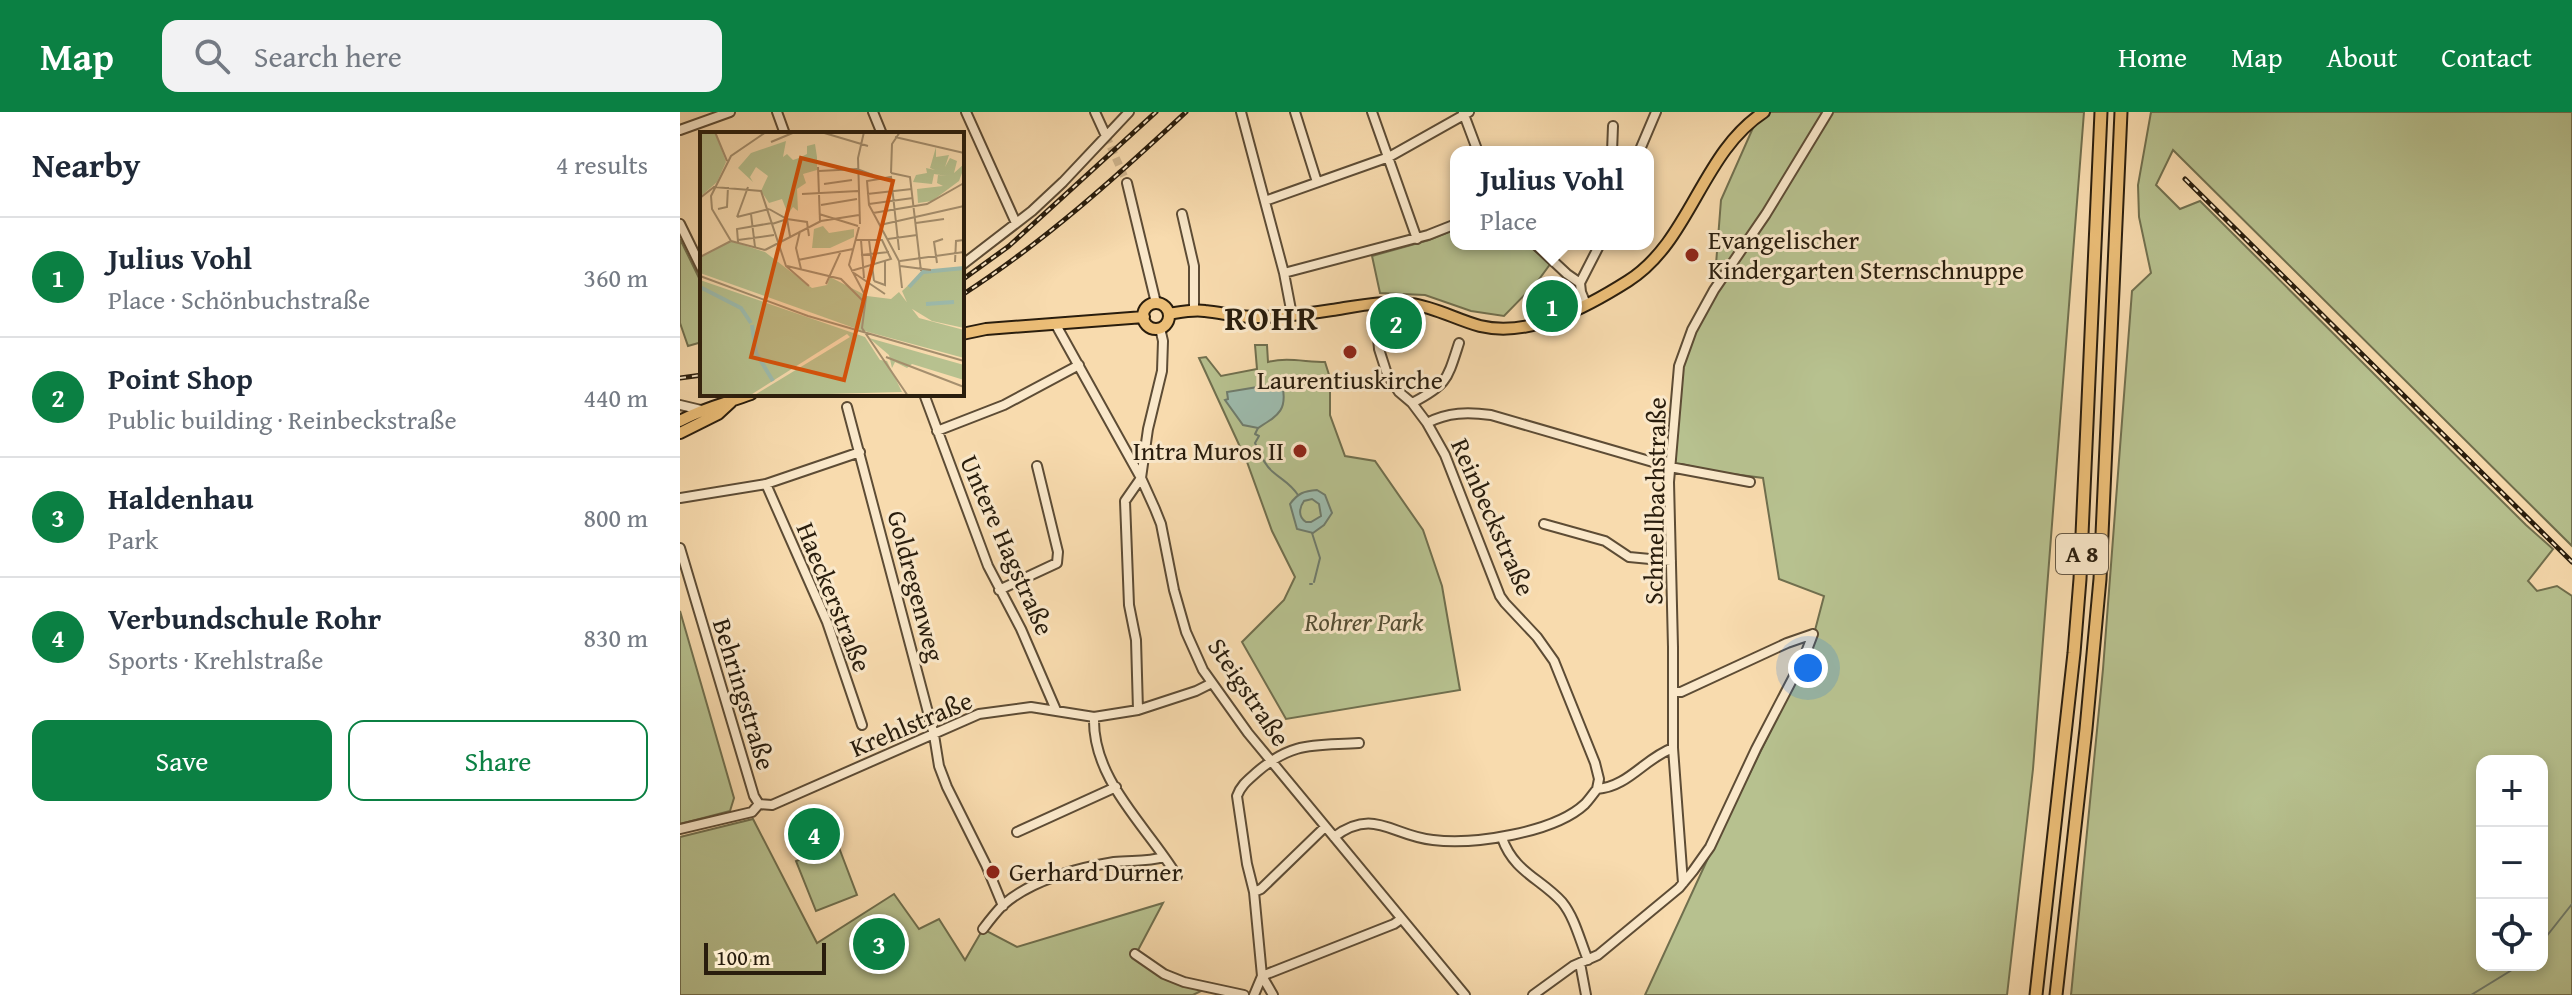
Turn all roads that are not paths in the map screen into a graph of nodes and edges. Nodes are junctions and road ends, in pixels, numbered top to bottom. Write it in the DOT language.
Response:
graph roads {
  1 [pos="730,112"];
  2 [pos="777,112"];
  3 [pos="873,112"];
  4 [pos="966,112"];
  5 [pos="1095,112"];
  6 [pos="1129,112"];
  7 [pos="1241,112"];
  8 [pos="1295,112"];
  9 [pos="1372,112"];
  10 [pos="1656,112"];
  11 [pos="1764,112"];
  12 [pos="1828,112"];
  13 [pos="2101,112"];
  14 [pos="2121,112"];
  15 [pos="1466,113"];
  16 [pos="1613,126"];
  17 [pos="680,130"];
  18 [pos="784,132"];
  19 [pos="881,132"];
  20 [pos="1106,136"];
  21 [pos="1476,146"];
  22 [pos="1612,146"];
  23 [pos="1642,146"];
  24 [pos="1389,157"];
  25 [pos="1317,182"];
  26 [pos="1127,183"];
  27 [pos="1265,201"];
  28 [pos="1182,214"];
  29 [pos="1016,223"];
  30 [pos="680,224"];
  31 [pos="1450,226"];
  32 [pos="1417,239"];
  33 [pos="1541,250"];
  34 [pos="1597,250"];
  35 [pos="964,263"];
  36 [pos="700,265"];
  37 [pos="1284,273"];
  38 [pos="1580,283"];
  39 [pos="1156,303"];
  40 [pos="1375,304"];
  41 [pos="1586,304"];
  42 [pos="1194,310"];
  43 [pos="1175,313"];
  44 [pos="1292,315"];
  45 [pos="1144,317"];
  46 [pos="1056,325"];
  47 [pos="1160,328"];
  48 [pos="964,334"];
  49 [pos="1459,343"];
  50 [pos="1079,365"];
  51 [pos="746,396"];
  52 [pos="925,396"];
  53 [pos="731,402"];
  54 [pos="1412,403"];
  55 [pos="680,405"];
  56 [pos="847,407"];
  57 [pos="701,410"];
  58 [pos="680,421"];
  59 [pos="1427,423"];
  60 [pos="937,431"];
  61 [pos="680,433"];
  62 [pos="860,452"];
  63 [pos="1144,453"];
  64 [pos="1129,457"];
  65 [pos="1037,466"];
  66 [pos="1670,467"];
  67 [pos="1141,478"];
  68 [pos="1750,482"];
  69 [pos="766,484"];
  70 [pos="680,498"];
  71 [pos="1544,524"];
  72 [pos="680,548"];
  73 [pos="1671,561"];
  74 [pos="999,590"];
  75 [pos="1787,643"];
  76 [pos="1805,655"];
  77 [pos="1212,683"];
  78 [pos="1673,692"];
  79 [pos="1056,710"];
  80 [pos="1138,710"];
  81 [pos="1094,717"];
  82 [pos="862,725"];
  83 [pos="934,735"];
  84 [pos="1359,743"];
  85 [pos="1673,748"];
  86 [pos="1271,761"];
  87 [pos="1116,787"];
  88 [pos="1597,789"];
  89 [pos="759,804"];
  90 [pos="1325,827"];
  91 [pos="680,829"];
  92 [pos="1017,832"];
  93 [pos="1334,837"];
  94 [pos="1502,838"];
  95 [pos="1164,857"];
  96 [pos="1177,876"];
  97 [pos="1683,883"];
  98 [pos="1254,892"];
  99 [pos="1003,906"];
  100 [pos="1401,919"];
  101 [pos="983,929"];
  102 [pos="1135,954"];
  103 [pos="1584,961"];
  104 [pos="1262,976"];
  105 [pos="1244,995"];
  106 [pos="1254,995"];
  107 [pos="1273,995"];
  108 [pos="1465,995"];
  109 [pos="1533,995"];
  110 [pos="1586,995"];
  111 [pos="2036,995"];
  112 [pos="2056,995"];
  1 -- 17 [label="street"];
  2 -- 18 [label="street"];
  3 -- 19 [label="street"];
  4 -- 29 [label="street"];
  5 -- 20 [label="street"];
  6 -- 20 [label="street"];
  7 -- 27 [label="street"];
  8 -- 25 [label="street"];
  9 -- 24 [label="street"];
  10 -- 23 [label="street"];
  11 -- 41 [label="main road"];
  12 -- 66 [label="street, Schmellbachstraße"];
  13 -- 111 [label="highway, A 8"];
  14 -- 112 [label="highway, A 8"];
  15 -- 21 [label="street"];
  15 -- 24 [label="street"];
  16 -- 22 [label="street"];
  20 -- 29 [label="street"];
  24 -- 25 [label="street"];
  24 -- 32 [label="street"];
  25 -- 27 [label="street"];
  26 -- 39 [label="street"];
  27 -- 37 [label="street"];
  28 -- 42 [label="street"];
  29 -- 35 [label="street"];
  30 -- 36 [label="street"];
  31 -- 32 [label="street"];
  32 -- 37 [label="street"];
  33 -- 38 [label="street"];
  34 -- 38 [label="street"];
  37 -- 44 [label="street"];
  38 -- 41 [label="street"];
  39 -- 43 [label="main road"];
  39 -- 45 [label="main road"];
  40 -- 41 [label="main road"];
  40 -- 44 [label="main road"];
  40 -- 54 [label="street, Reinbeckstraße"];
  42 -- 43 [label="main road"];
  42 -- 44 [label="main road"];
  43 -- 47 [label="main road"];
  45 -- 46 [label="main road"];
  45 -- 47 [label="main road"];
  46 -- 48 [label="main road"];
  46 -- 50 [label="street, Steigstraße"];
  47 -- 63 [label="street"];
  49 -- 54 [label="street"];
  50 -- 60 [label="street"];
  50 -- 64 [label="street, Steigstraße"];
  51 -- 53 [label="main road"];
  52 -- 60 [label="street, Untere Hagstraße"];
  53 -- 57 [label="main road"];
  53 -- 61 [label="main road"];
  54 -- 59 [label="street, Reinbeckstraße"];
  55 -- 57 [label="street"];
  56 -- 62 [label="street, Goldregenweg"];
  57 -- 58 [label="main road"];
  59 -- 66 [label="street"];
  59 -- 88 [label="street, Reinbeckstraße"];
  60 -- 74 [label="street, Untere Hagstraße"];
  62 -- 69 [label="street"];
  62 -- 83 [label="street, Goldregenweg"];
  63 -- 64 [label="street"];
  63 -- 67 [label="street"];
  64 -- 67 [label="street, Steigstraße"];
  65 -- 74 [label="street"];
  66 -- 68 [label="street"];
  66 -- 73 [label="street, Schmellbachstraße"];
  67 -- 77 [label="street, Steigstraße"];
  67 -- 80 [label="street"];
  69 -- 70 [label="street"];
  69 -- 82 [label="street, Haeckerstraße"];
  71 -- 73 [label="street"];
  72 -- 89 [label="street, Behringstraße"];
  73 -- 78 [label="street, Schmellbachstraße"];
  74 -- 79 [label="street, Untere Hagstraße"];
  75 -- 76 [label="street"];
  75 -- 76 [label="street"];
  75 -- 78 [label="street"];
  76 -- 97 [label="street"];
  77 -- 80 [label="street, Krehlstraße"];
  77 -- 86 [label="street, Steigstraße"];
  78 -- 85 [label="street, Schmellbachstraße"];
  79 -- 81 [label="street, Krehlstraße"];
  79 -- 83 [label="street, Krehlstraße"];
  80 -- 81 [label="street, Krehlstraße"];
  81 -- 87 [label="street"];
  83 -- 89 [label="street, Krehlstraße"];
  83 -- 99 [label="street, Goldregenweg"];
  84 -- 86 [label="street"];
  85 -- 88 [label="street"];
  85 -- 97 [label="street, Schmellbachstraße"];
  86 -- 90 [label="street, Steigstraße"];
  86 -- 98 [label="street"];
  87 -- 92 [label="street"];
  87 -- 95 [label="street"];
  88 -- 94 [label="street"];
  89 -- 91 [label="street, Krehlstraße"];
  90 -- 93 [label="street, Steigstraße"];
  90 -- 98 [label="street"];
  93 -- 94 [label="street"];
  93 -- 100 [label="street, Steigstraße"];
  94 -- 103 [label="street"];
  95 -- 96 [label="street"];
  95 -- 99 [label="street"];
  97 -- 103 [label="street"];
  98 -- 104 [label="street"];
  99 -- 101 [label="street"];
  100 -- 104 [label="street"];
  100 -- 108 [label="street, Steigstraße"];
  102 -- 105 [label="street"];
  103 -- 109 [label="street"];
  103 -- 110 [label="street"];
  104 -- 106 [label="street"];
  104 -- 107 [label="street"];
}
